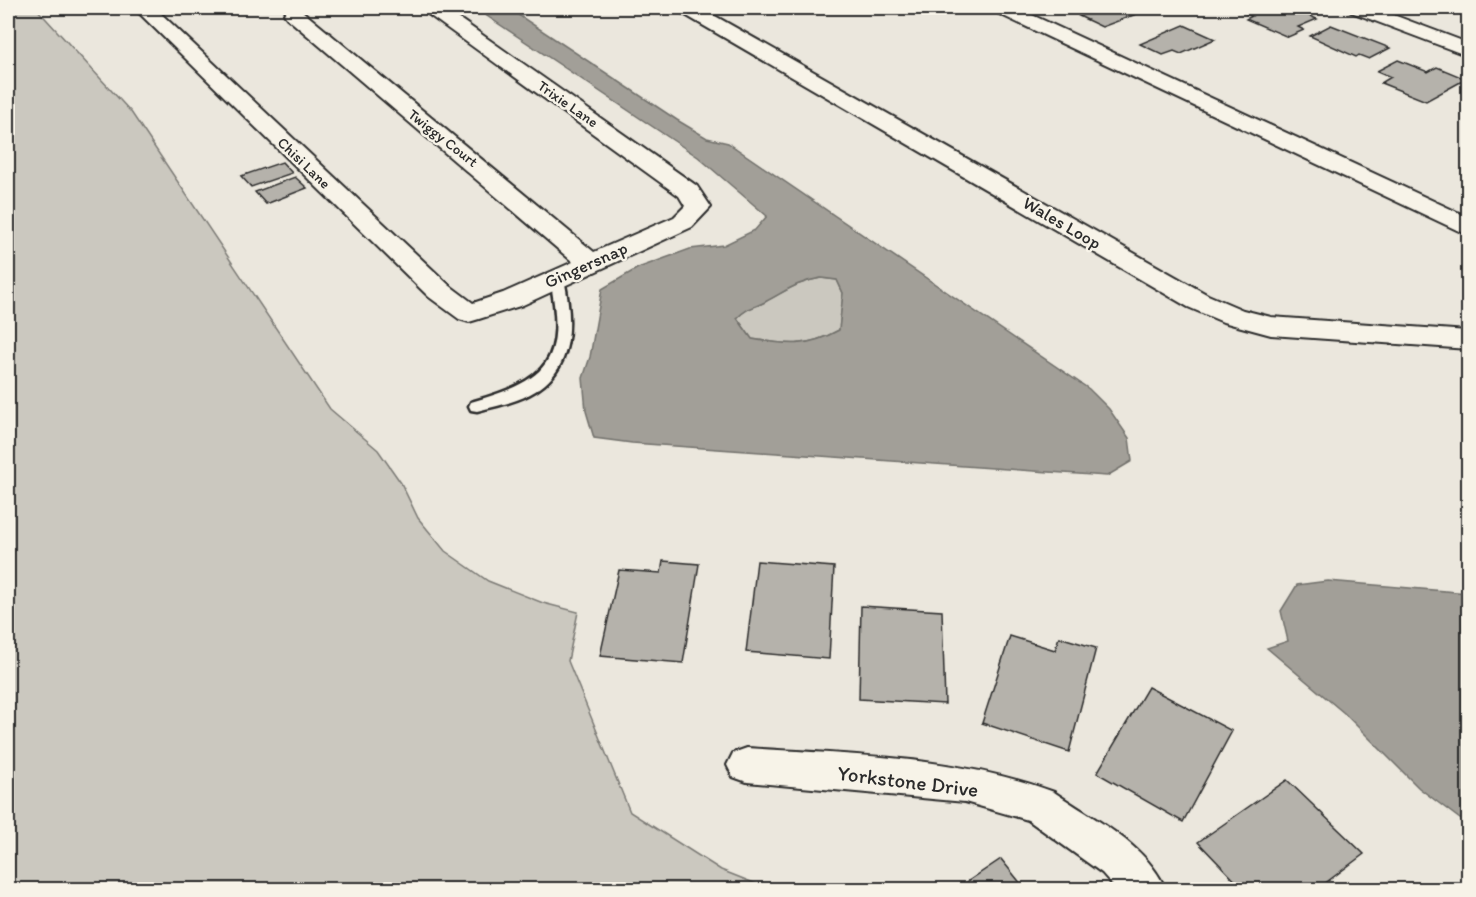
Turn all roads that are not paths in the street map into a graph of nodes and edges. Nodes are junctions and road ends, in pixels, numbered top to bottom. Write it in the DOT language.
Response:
graph roads {
  1 [pos="432,8"];
  2 [pos="687,8"];
  3 [pos="1002,8"];
  4 [pos="1358,8"];
  5 [pos="155,11"];
  6 [pos="294,14"];
  7 [pos="1468,50"];
  8 [pos="698,207"];
  9 [pos="1468,226"];
  10 [pos="591,262"];
  11 [pos="557,279"];
  12 [pos="469,313"];
  13 [pos="1468,340"];
  14 [pos="477,406"];
  15 [pos="747,765"];
  16 [pos="1144,890"];
  1 -- 8 [label="street, Trixie Lane"];
  2 -- 13 [label="street, Wales Loop"];
  3 -- 9 [label="street"];
  4 -- 7 [label="street"];
  5 -- 12 [label="street, Chisi Lane"];
  6 -- 10 [label="street, Twiggy Court"];
  8 -- 10 [label="street, Gingersnap"];
  10 -- 11 [label="street, Gingersnap"];
  11 -- 12 [label="street, Gingersnap"];
  11 -- 14 [label="lane"];
  15 -- 16 [label="street, Yorkstone Drive"];
}
